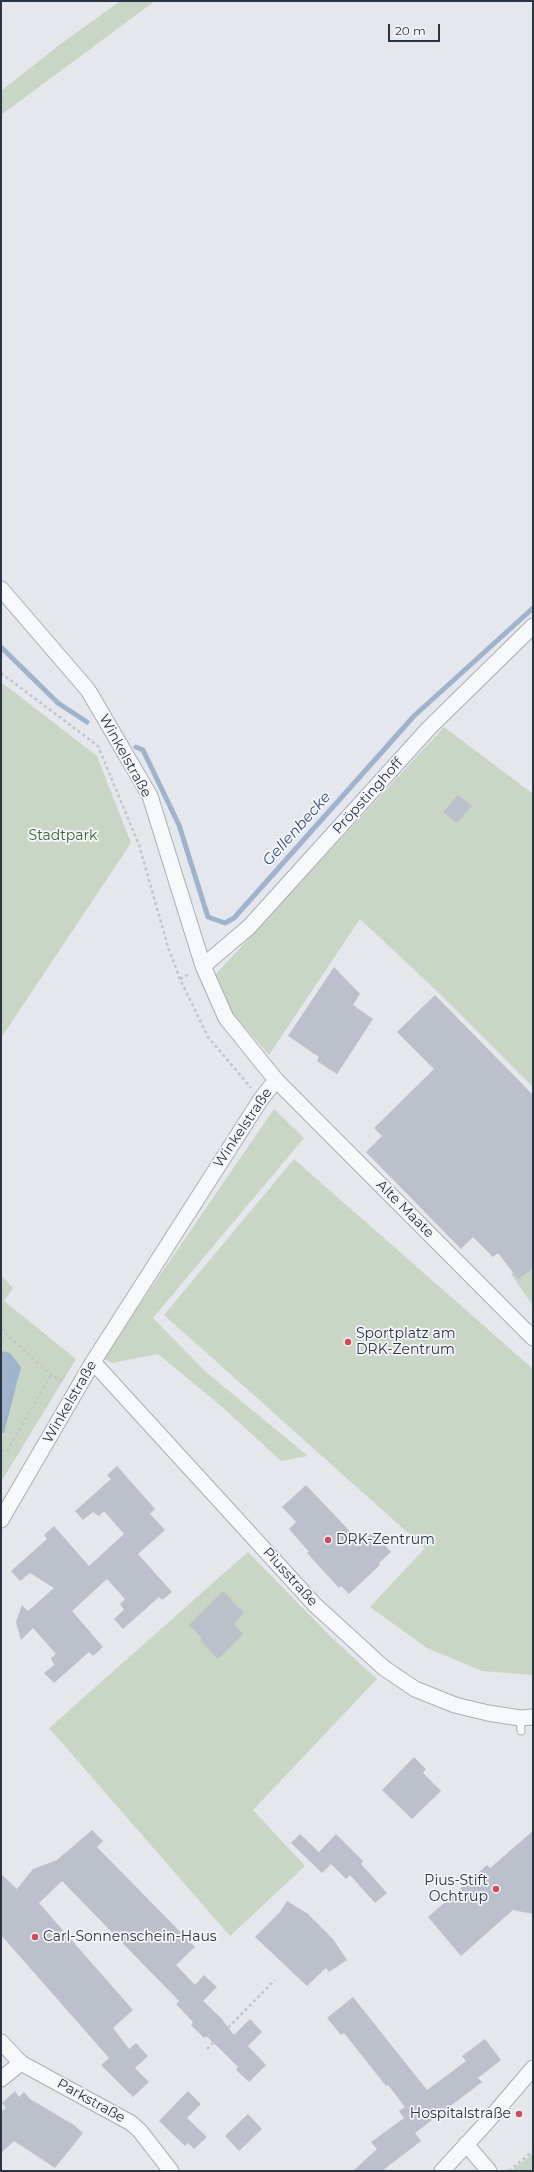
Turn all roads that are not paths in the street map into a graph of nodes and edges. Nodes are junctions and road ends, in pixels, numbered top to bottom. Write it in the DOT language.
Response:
graph roads {
  1 [pos="1,589"];
  2 [pos="533,626"];
  3 [pos="203,966"];
  4 [pos="276,1080"];
  5 [pos="533,1338"];
  6 [pos="93,1362"];
  7 [pos="1,1520"];
  8 [pos="525,1722"];
  9 [pos="1,2042"];
  10 [pos="21,2063"];
  11 [pos="533,2068"];
  12 [pos="1,2079"];
  13 [pos="466,2144"];
  14 [pos="171,2171"];
  15 [pos="442,2171"];
  16 [pos="489,2171"];
  1 -- 3 [label="street, Winkelstraße"];
  2 -- 3 [label="street, Pröpstinghoff"];
  3 -- 4 [label="street, Winkelstraße"];
  4 -- 5 [label="street, Alte Maate"];
  4 -- 6 [label="street, Winkelstraße"];
  6 -- 7 [label="street, Winkelstraße"];
  6 -- 8 [label="street, Piusstraße"];
  9 -- 10 [label="street, Parkstraße"];
  10 -- 12 [label="street"];
  10 -- 14 [label="street, Parkstraße"];
  11 -- 13 [label="street"];
  13 -- 15 [label="street"];
  13 -- 16 [label="street"];
}
